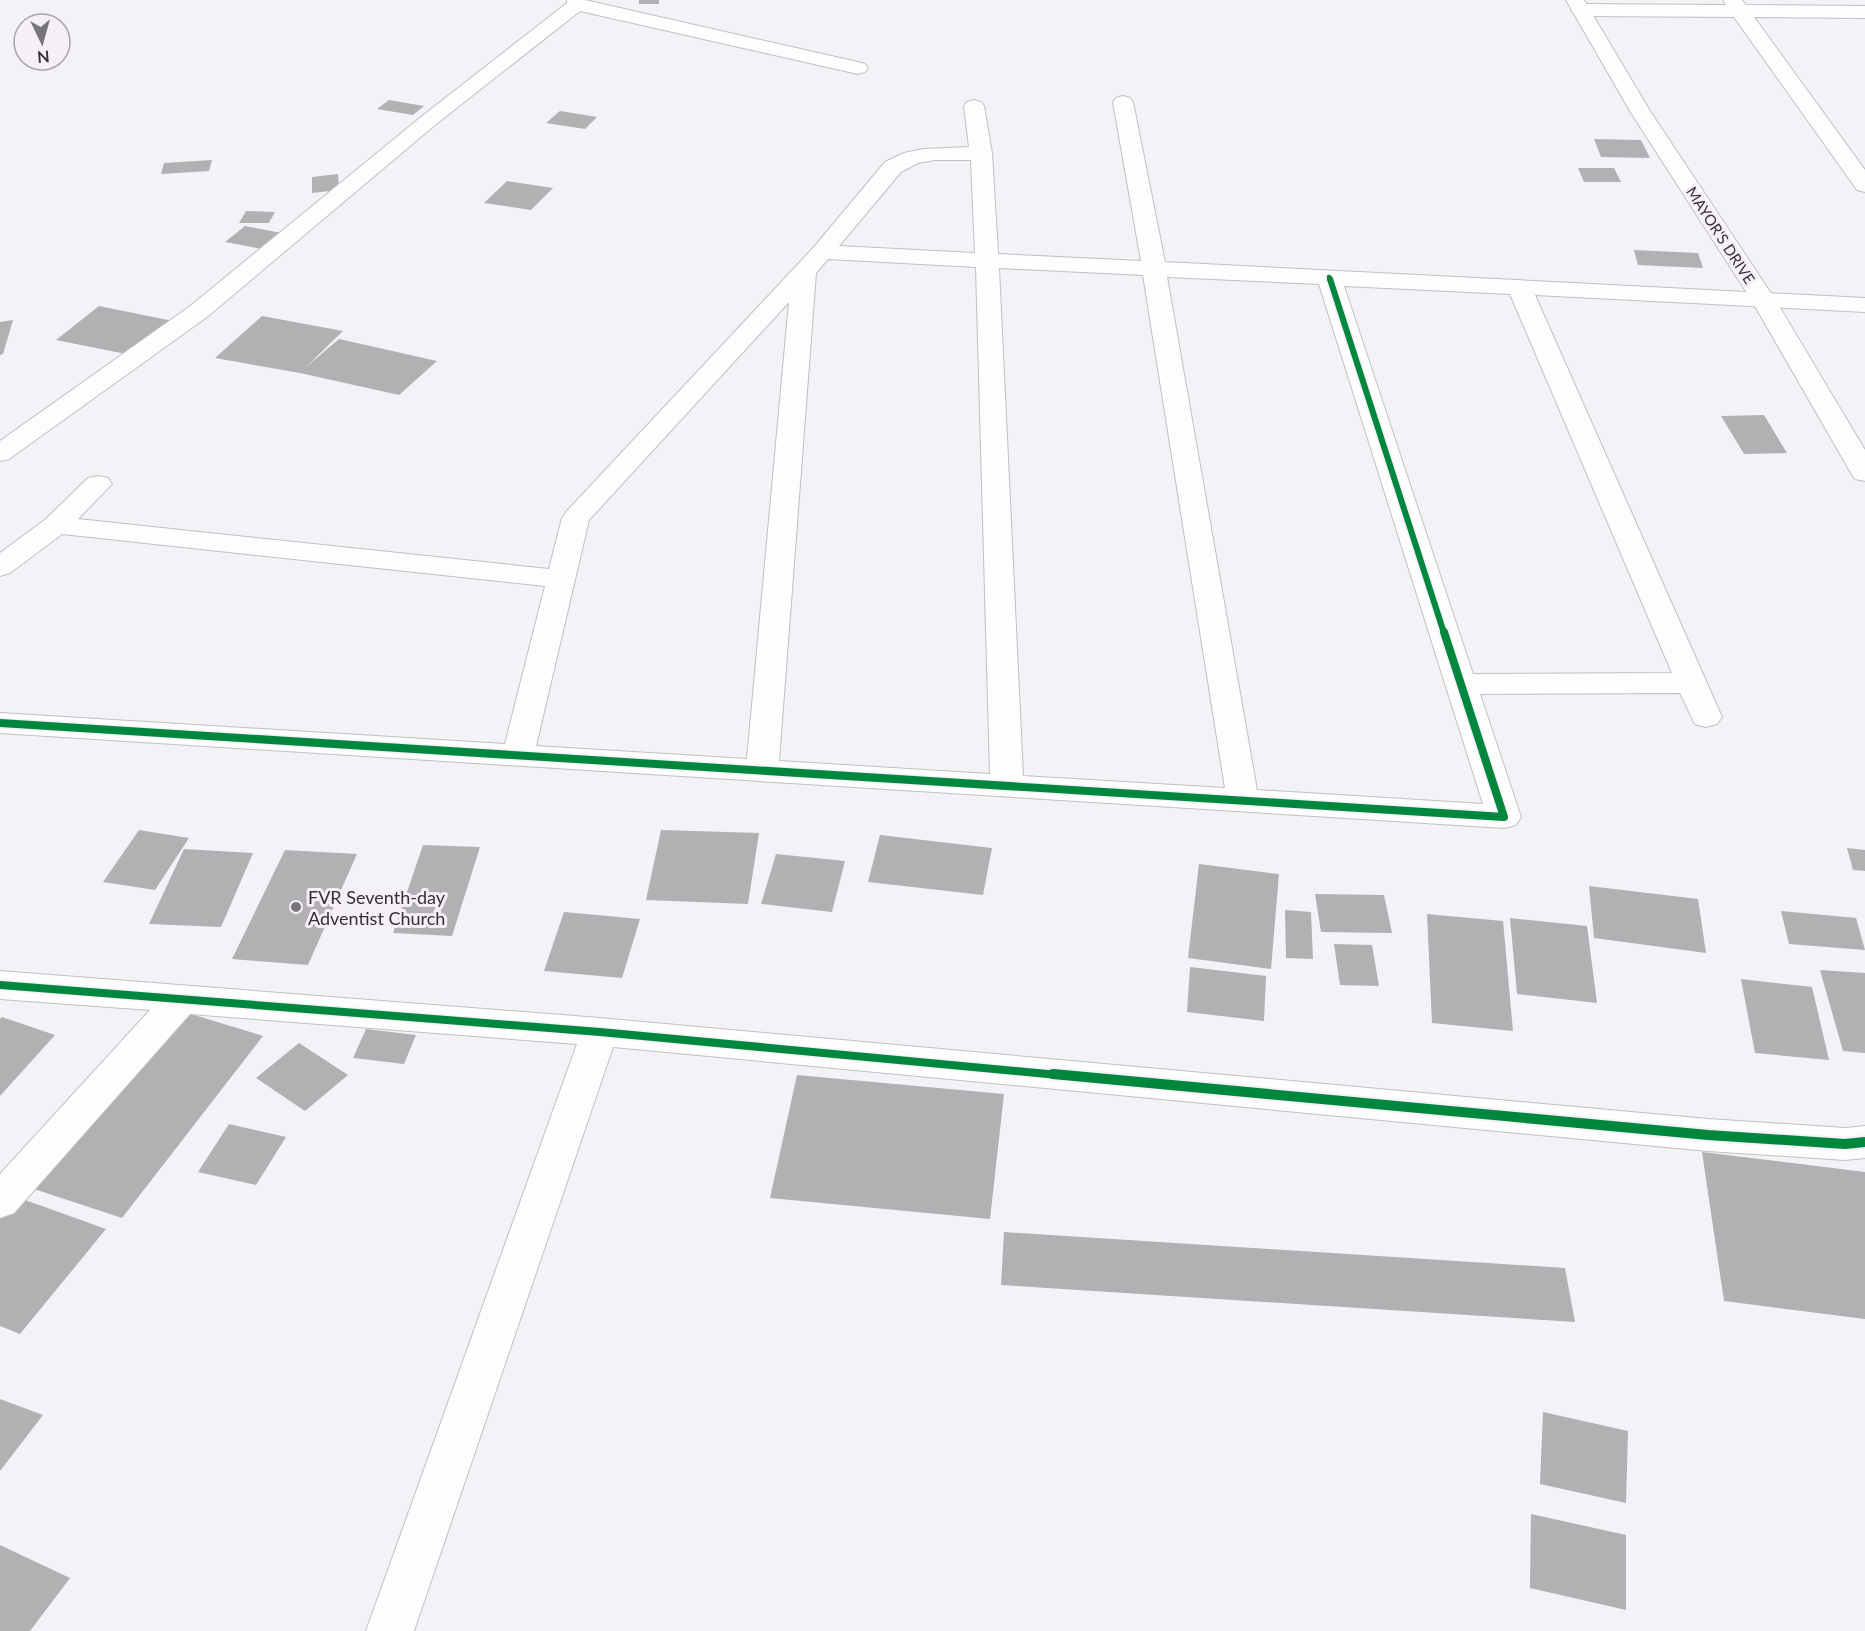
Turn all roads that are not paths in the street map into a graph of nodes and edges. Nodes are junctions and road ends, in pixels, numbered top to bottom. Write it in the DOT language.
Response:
graph roads {
  1 [pos="576,3"];
  2 [pos="1578,5"];
  3 [pos="1735,5"];
  4 [pos="1865,12"];
  5 [pos="858,68"];
  6 [pos="1123,102"];
  7 [pos="974,106"];
  8 [pos="981,153"];
  9 [pos="1865,185"];
  10 [pos="987,260"];
  11 [pos="813,262"];
  12 [pos="1154,268"];
  13 [pos="1329,277"];
  14 [pos="1519,286"];
  15 [pos="1764,301"];
  16 [pos="1865,305"];
  17 [pos="0,453"];
  18 [pos="1865,472"];
  19 [pos="98,484"];
  20 [pos="56,525"];
  21 [pos="0,567"];
  22 [pos="561,579"];
  23 [pos="1690,683"];
  24 [pos="1460,684"];
  25 [pos="1706,717"];
  26 [pos="0,723"];
  27 [pos="518,756"];
  28 [pos="762,771"];
  29 [pos="1007,786"];
  30 [pos="1243,801"];
  31 [pos="0,985"];
  32 [pos="183,998"];
  33 [pos="600,1032"];
  34 [pos="1865,1142"];
  35 [pos="0,1201"];
  36 [pos="390,1631"];
  1 -- 5 [label="street"];
  1 -- 17 [label="street"];
  2 -- 3 [label="street"];
  2 -- 15 [label="street, MAYOR'S DRIVE"];
  3 -- 4 [label="street"];
  3 -- 9 [label="street"];
  6 -- 12 [label="street"];
  7 -- 8 [label="street"];
  8 -- 10 [label="street"];
  8 -- 11 [label="street"];
  10 -- 11 [label="street"];
  10 -- 12 [label="street"];
  10 -- 29 [label="street"];
  11 -- 22 [label="street"];
  11 -- 28 [label="street"];
  12 -- 13 [label="street"];
  12 -- 30 [label="street"];
  13 -- 14 [label="street"];
  13 -- 24 [label="street"];
  14 -- 15 [label="street"];
  14 -- 23 [label="street"];
  15 -- 16 [label="street"];
  15 -- 18 [label="street, MAYOR'S DRIVE"];
  19 -- 20 [label="street"];
  20 -- 21 [label="street"];
  20 -- 22 [label="street"];
  22 -- 27 [label="street"];
  23 -- 24 [label="street"];
  23 -- 25 [label="street"];
  24 -- 30 [label="street"];
  26 -- 27 [label="street"];
  27 -- 28 [label="street"];
  28 -- 29 [label="street"];
  29 -- 30 [label="street"];
  31 -- 32 [label="street"];
  32 -- 33 [label="street"];
  32 -- 35 [label="street"];
  33 -- 34 [label="street"];
  33 -- 36 [label="street"];
}
